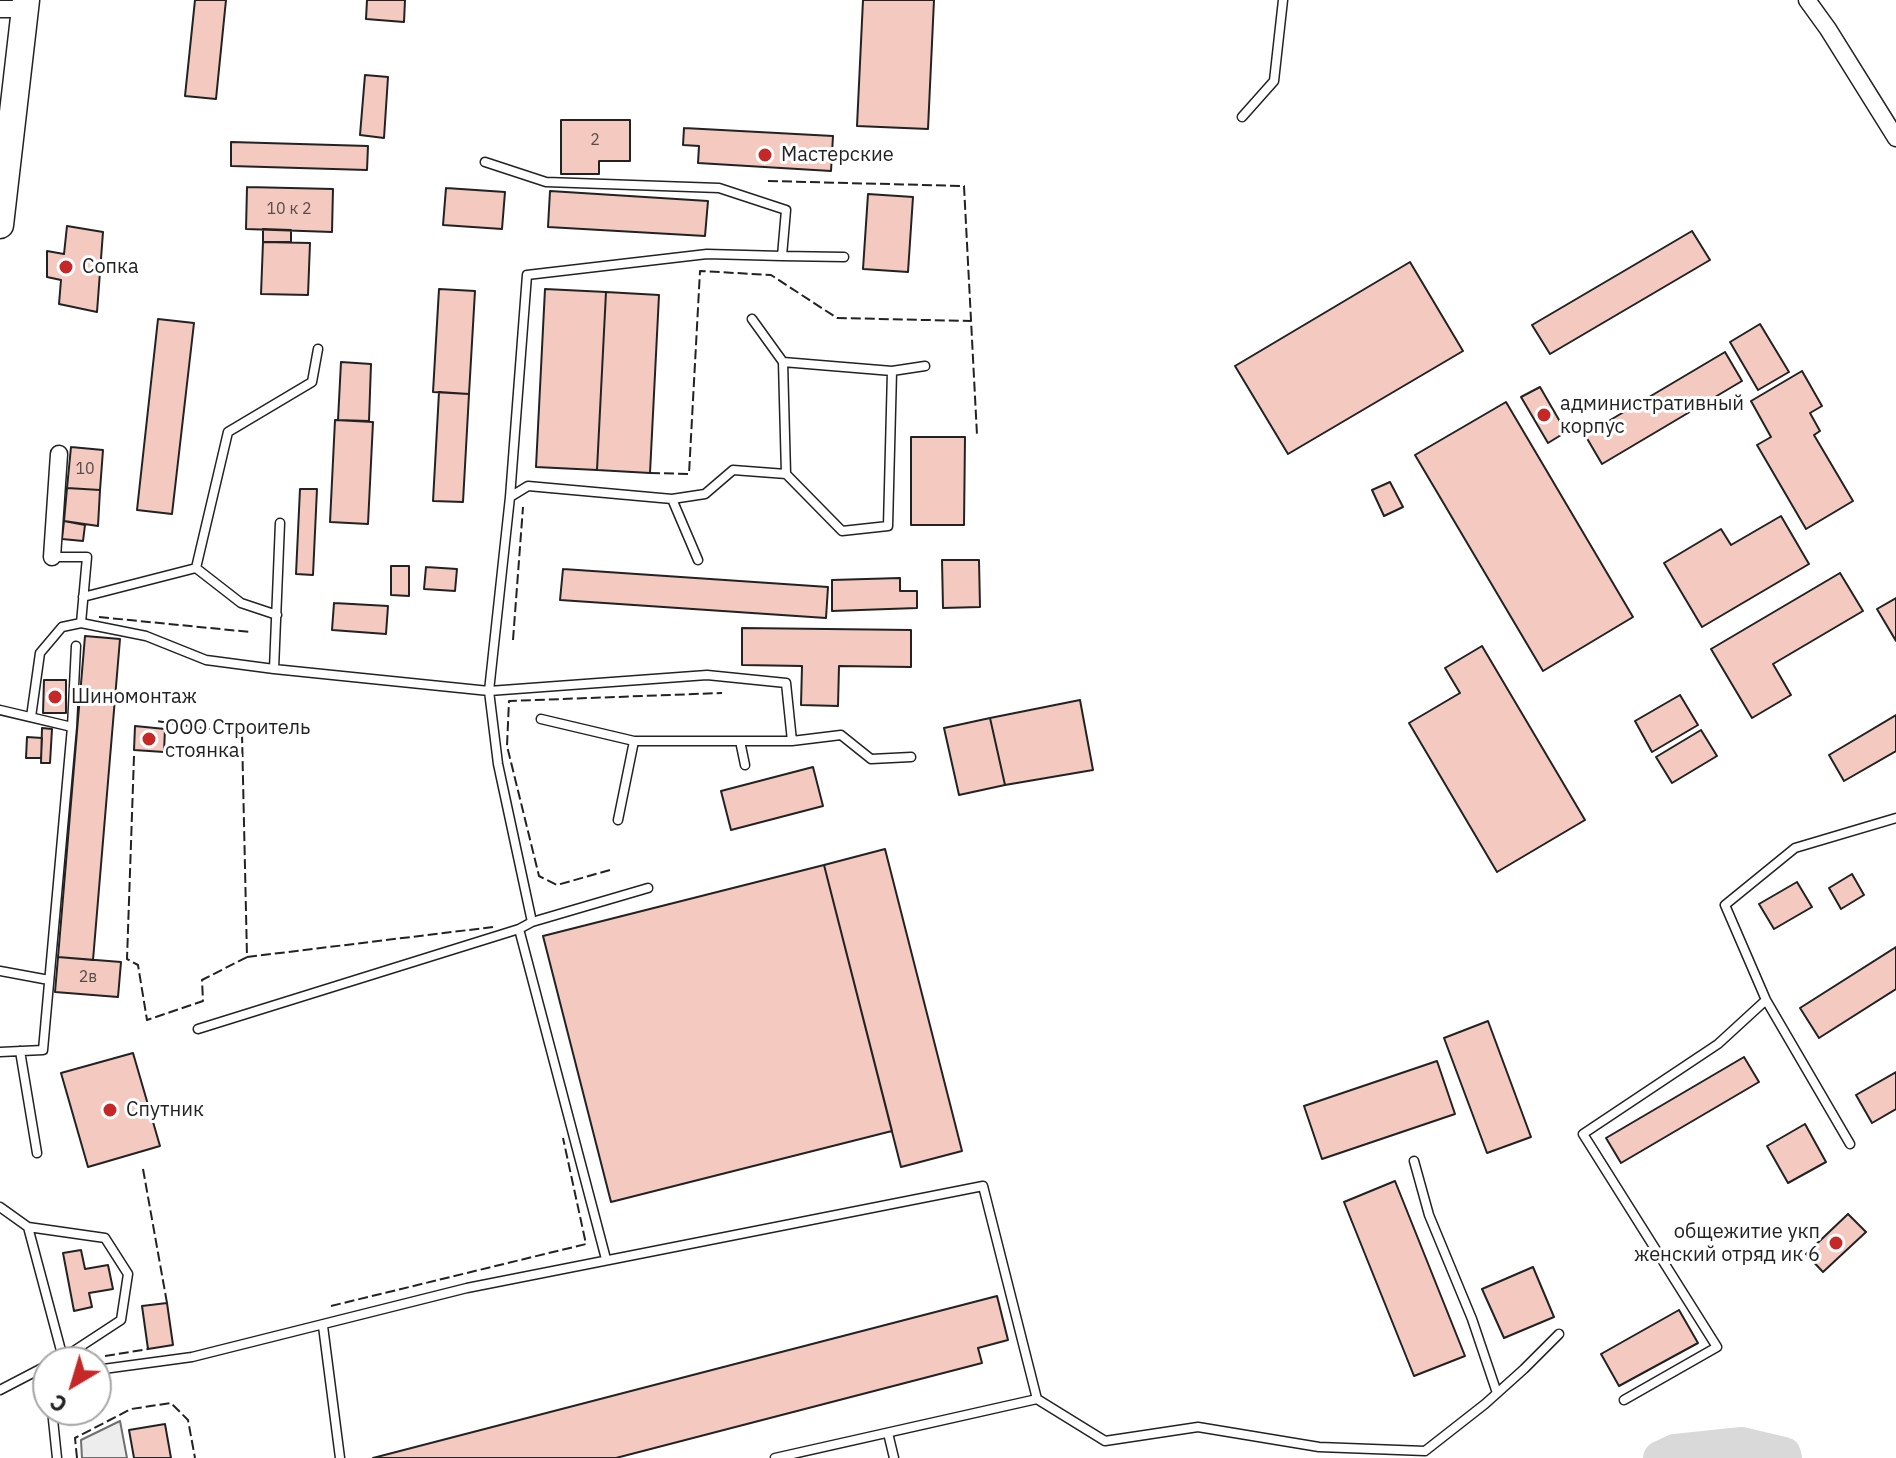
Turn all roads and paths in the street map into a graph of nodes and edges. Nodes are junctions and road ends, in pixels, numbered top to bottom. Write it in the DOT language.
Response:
graph roads {
  1 [pos="1283,0"];
  2 [pos="1807,0"];
  3 [pos="17,6"];
  4 [pos="1242,117"];
  5 [pos="1896,138"];
  6 [pos="485,162"];
  7 [pos="0,225"];
  8 [pos="782,256"];
  9 [pos="844,257"];
  10 [pos="752,319"];
  11 [pos="318,349"];
  12 [pos="783,362"];
  13 [pos="925,366"];
  14 [pos="892,371"];
  15 [pos="59,454"];
  16 [pos="786,474"];
  17 [pos="510,497"];
  18 [pos="672,499"];
  19 [pos="280,523"];
  20 [pos="52,557"];
  21 [pos="698,560"];
  22 [pos="196,568"];
  23 [pos="83,597"];
  24 [pos="277,615"];
  25 [pos="81,623"];
  26 [pos="76,646"];
  27 [pos="274,669"];
  28 [pos="489,691"];
  29 [pos="0,710"];
  30 [pos="31,717"];
  31 [pos="541,719"];
  32 [pos="72,727"];
  33 [pos="634,741"];
  34 [pos="740,741"];
  35 [pos="792,741"];
  36 [pos="911,757"];
  37 [pos="745,765"];
  38 [pos="1896,818"];
  39 [pos="618,820"];
  40 [pos="648,888"];
  41 [pos="532,922"];
  42 [pos="519,929"];
  43 [pos="0,971"];
  44 [pos="49,980"];
  45 [pos="1766,1000"];
  46 [pos="198,1029"];
  47 [pos="20,1051"];
  48 [pos="0,1052"];
  49 [pos="1850,1144"];
  50 [pos="37,1153"];
  51 [pos="1414,1161"];
  52 [pos="0,1207"];
  53 [pos="28,1227"];
  54 [pos="606,1259"];
  55 [pos="323,1326"];
  56 [pos="1559,1334"];
  57 [pos="55,1346"];
  58 [pos="80,1346"];
  59 [pos="112,1368"];
  60 [pos="32,1373"];
  61 [pos="0,1390"];
  62 [pos="1497,1393"];
  63 [pos="1037,1399"];
  64 [pos="1624,1400"];
  65 [pos="54,1426"];
  66 [pos="888,1433"];
  67 [pos="57,1458"];
  68 [pos="340,1458"];
  69 [pos="775,1458"];
  70 [pos="894,1458"];
  1 -- 4 [label="lane"];
  2 -- 5 [label="street"];
  3 -- 7 [label="main road"];
  6 -- 8 [label="lane"];
  8 -- 9 [label="lane"];
  8 -- 17 [label="lane"];
  10 -- 12 [label="lane"];
  11 -- 22 [label="lane"];
  12 -- 14 [label="lane"];
  12 -- 16 [label="lane"];
  13 -- 14 [label="lane"];
  14 -- 16 [label="lane"];
  15 -- 20 [label="street"];
  16 -- 18 [label="lane"];
  17 -- 18 [label="lane"];
  17 -- 28 [label="lane"];
  18 -- 21 [label="lane"];
  19 -- 24 [label="lane"];
  20 -- 23 [label="lane"];
  22 -- 23 [label="lane"];
  22 -- 24 [label="lane"];
  23 -- 25 [label="lane"];
  24 -- 27 [label="lane"];
  25 -- 27 [label="lane"];
  25 -- 30 [label="lane"];
  26 -- 32 [label="lane"];
  27 -- 28 [label="lane"];
  28 -- 35 [label="lane"];
  28 -- 41 [label="lane"];
  29 -- 30 [label="lane"];
  30 -- 32 [label="lane"];
  31 -- 33 [label="lane"];
  32 -- 44 [label="lane"];
  33 -- 34 [label="lane"];
  33 -- 39 [label="lane"];
  34 -- 35 [label="lane"];
  34 -- 37 [label="lane"];
  35 -- 36 [label="lane"];
  38 -- 45 [label="lane"];
  40 -- 41 [label="lane"];
  41 -- 42 [label="lane"];
  42 -- 46 [label="lane"];
  42 -- 54 [label="lane"];
  43 -- 44 [label="lane"];
  44 -- 47 [label="lane"];
  45 -- 49 [label="lane"];
  45 -- 64 [label="lane"];
  47 -- 48 [label="lane"];
  47 -- 50 [label="lane"];
  51 -- 62 [label="lane"];
  52 -- 53 [label="lane"];
  53 -- 57 [label="lane"];
  53 -- 58 [label="lane"];
  54 -- 55 [label="lane"];
  54 -- 63 [label="lane"];
  55 -- 59 [label="lane"];
  55 -- 68 [label="lane"];
  56 -- 62 [label="lane"];
  60 -- 61 [label="lane"];
  62 -- 63 [label="lane"];
  63 -- 66 [label="lane"];
  65 -- 67 [label="lane"];
  66 -- 69 [label="lane"];
  66 -- 70 [label="lane"];
}
